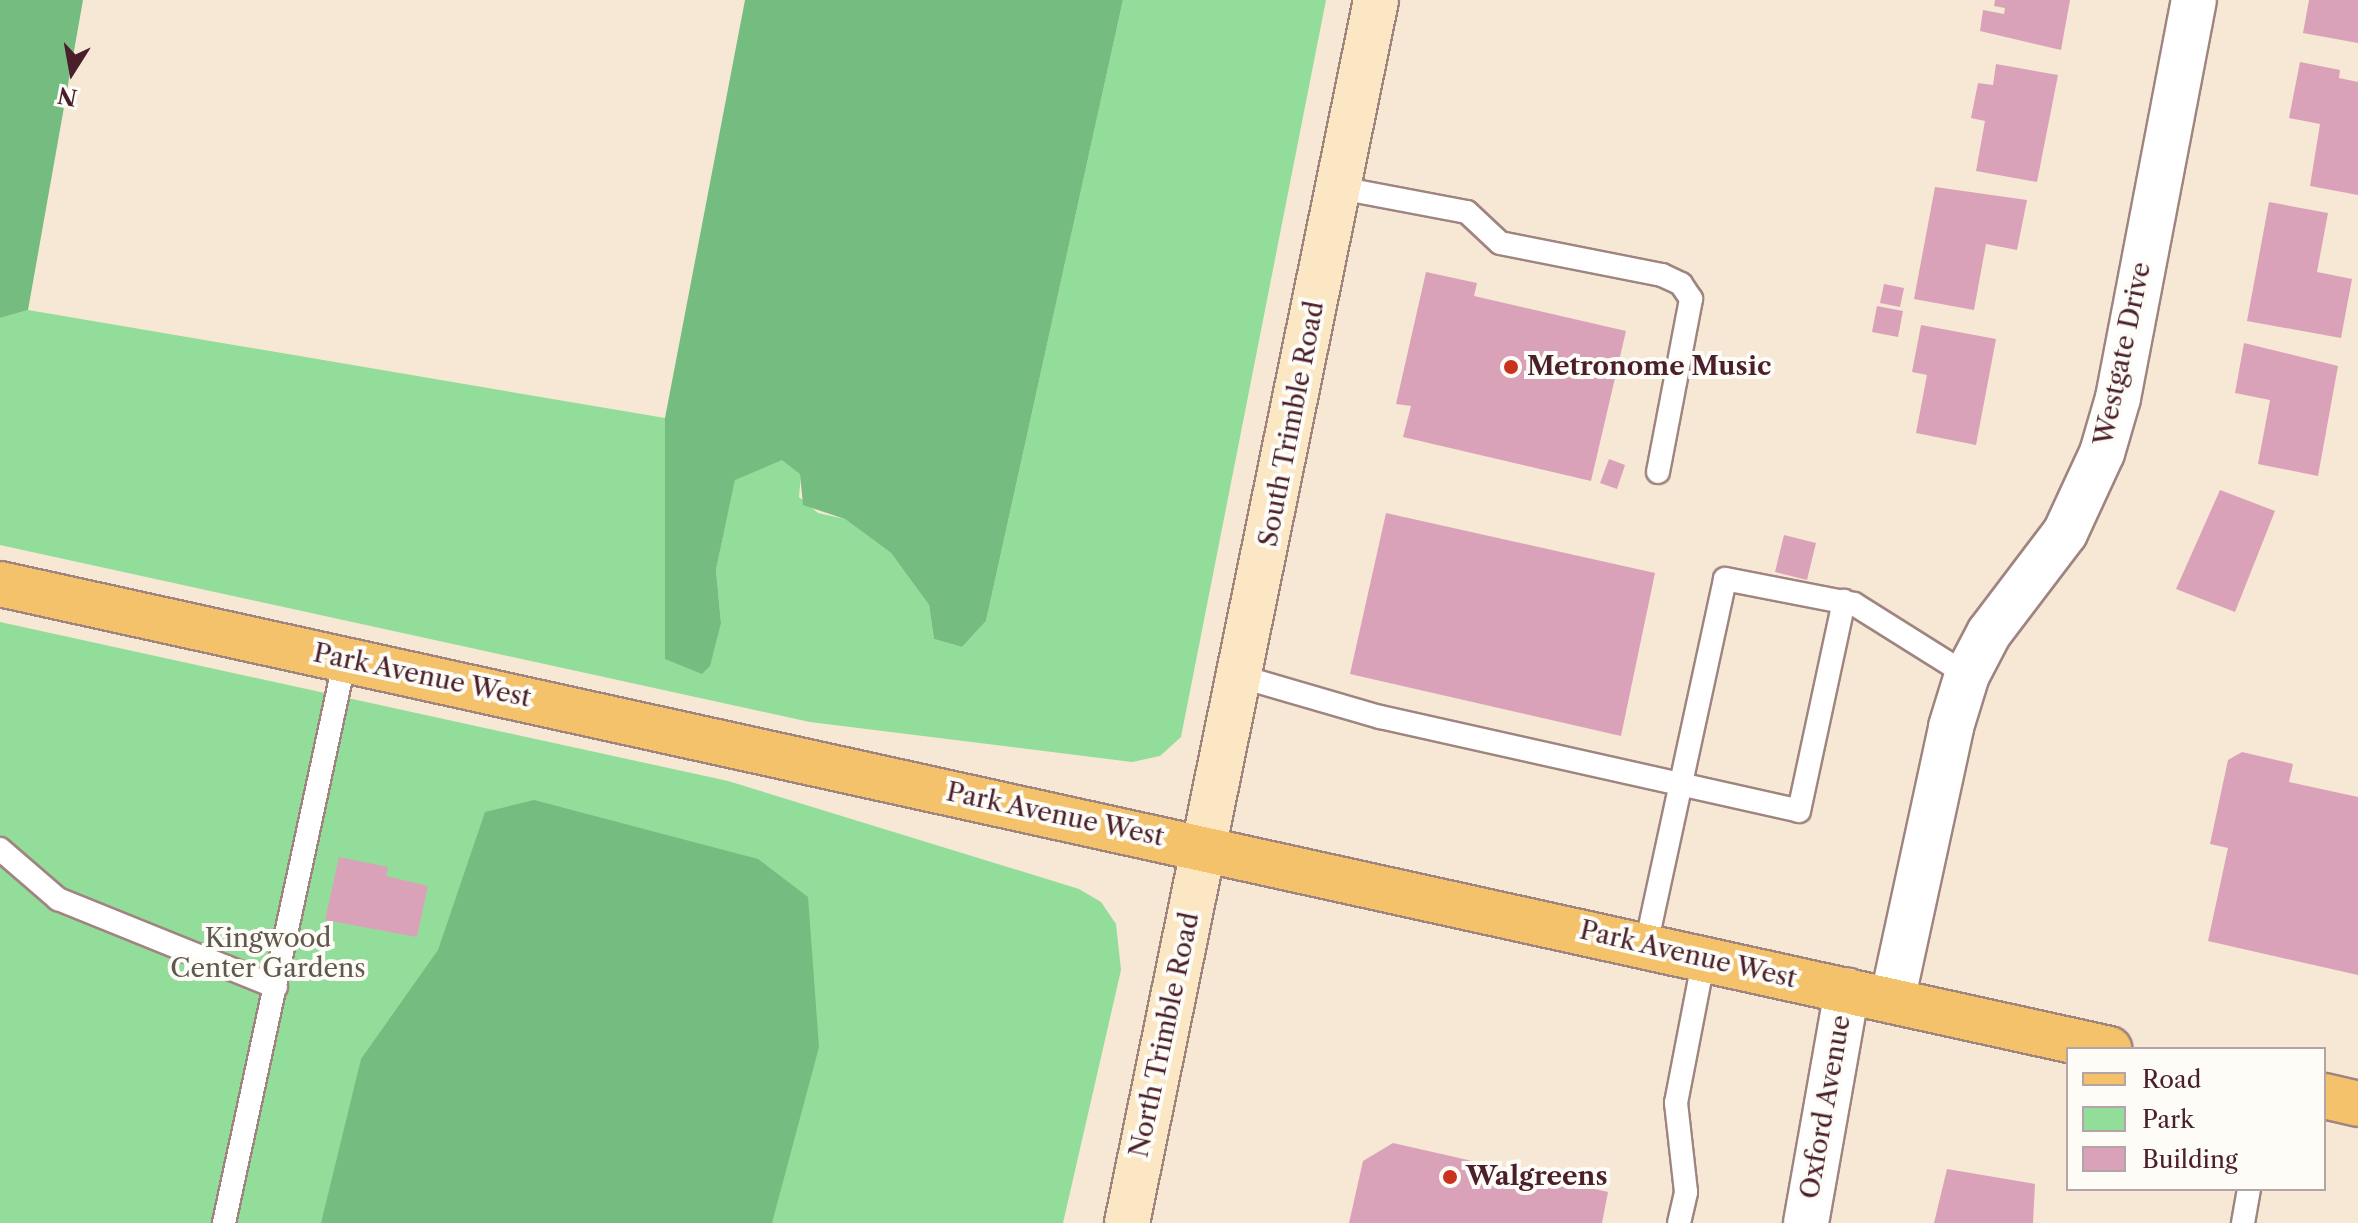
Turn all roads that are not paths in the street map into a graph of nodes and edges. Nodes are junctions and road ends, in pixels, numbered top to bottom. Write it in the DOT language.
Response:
graph roads {
  1 [pos="1376,0"];
  2 [pos="2194,0"];
  3 [pos="1340,188"];
  4 [pos="1658,472"];
  5 [pos="0,584"];
  6 [pos="1844,601"];
  7 [pos="345,659"];
  8 [pos="1967,675"];
  9 [pos="1242,677"];
  10 [pos="1680,785"];
  11 [pos="1204,847"];
  12 [pos="0,849"];
  13 [pos="1646,945"];
  14 [pos="1704,958"];
  15 [pos="276,987"];
  16 [pos="1847,991"];
  17 [pos="1892,1001"];
  18 [pos="2100,1047"];
  19 [pos="2326,1096"];
  20 [pos="2358,1104"];
  21 [pos="2249,1191"];
  22 [pos="224,1223"];
  23 [pos="1127,1223"];
  24 [pos="1679,1223"];
  25 [pos="1806,1223"];
  26 [pos="2243,1223"];
  1 -- 3 [label="main road, South Trimble Road"];
  2 -- 8 [label="street, Westgate Drive"];
  3 -- 4 [label="lane"];
  3 -- 9 [label="main road, South Trimble Road"];
  5 -- 7 [label="main road, Park Avenue West"];
  6 -- 8 [label="lane"];
  6 -- 10 [label="lane"];
  6 -- 10 [label="lane"];
  7 -- 11 [label="main road, Park Avenue West"];
  7 -- 15 [label="lane"];
  8 -- 17 [label="street, Westgate Drive"];
  9 -- 10 [label="lane"];
  9 -- 11 [label="main road, South Trimble Road"];
  10 -- 13 [label="lane"];
  11 -- 13 [label="main road, Park Avenue West"];
  11 -- 23 [label="main road, North Trimble Road"];
  12 -- 15 [label="lane"];
  13 -- 14 [label="main road, Park Avenue West"];
  14 -- 16 [label="main road, Park Avenue West"];
  14 -- 24 [label="lane"];
  15 -- 22 [label="lane"];
  16 -- 17 [label="main road, Park Avenue West"];
  16 -- 25 [label="street, Oxford Avenue"];
  17 -- 18 [label="main road, Park Avenue West"];
  19 -- 20 [label="main road"];
  21 -- 26 [label="lane"];
}
